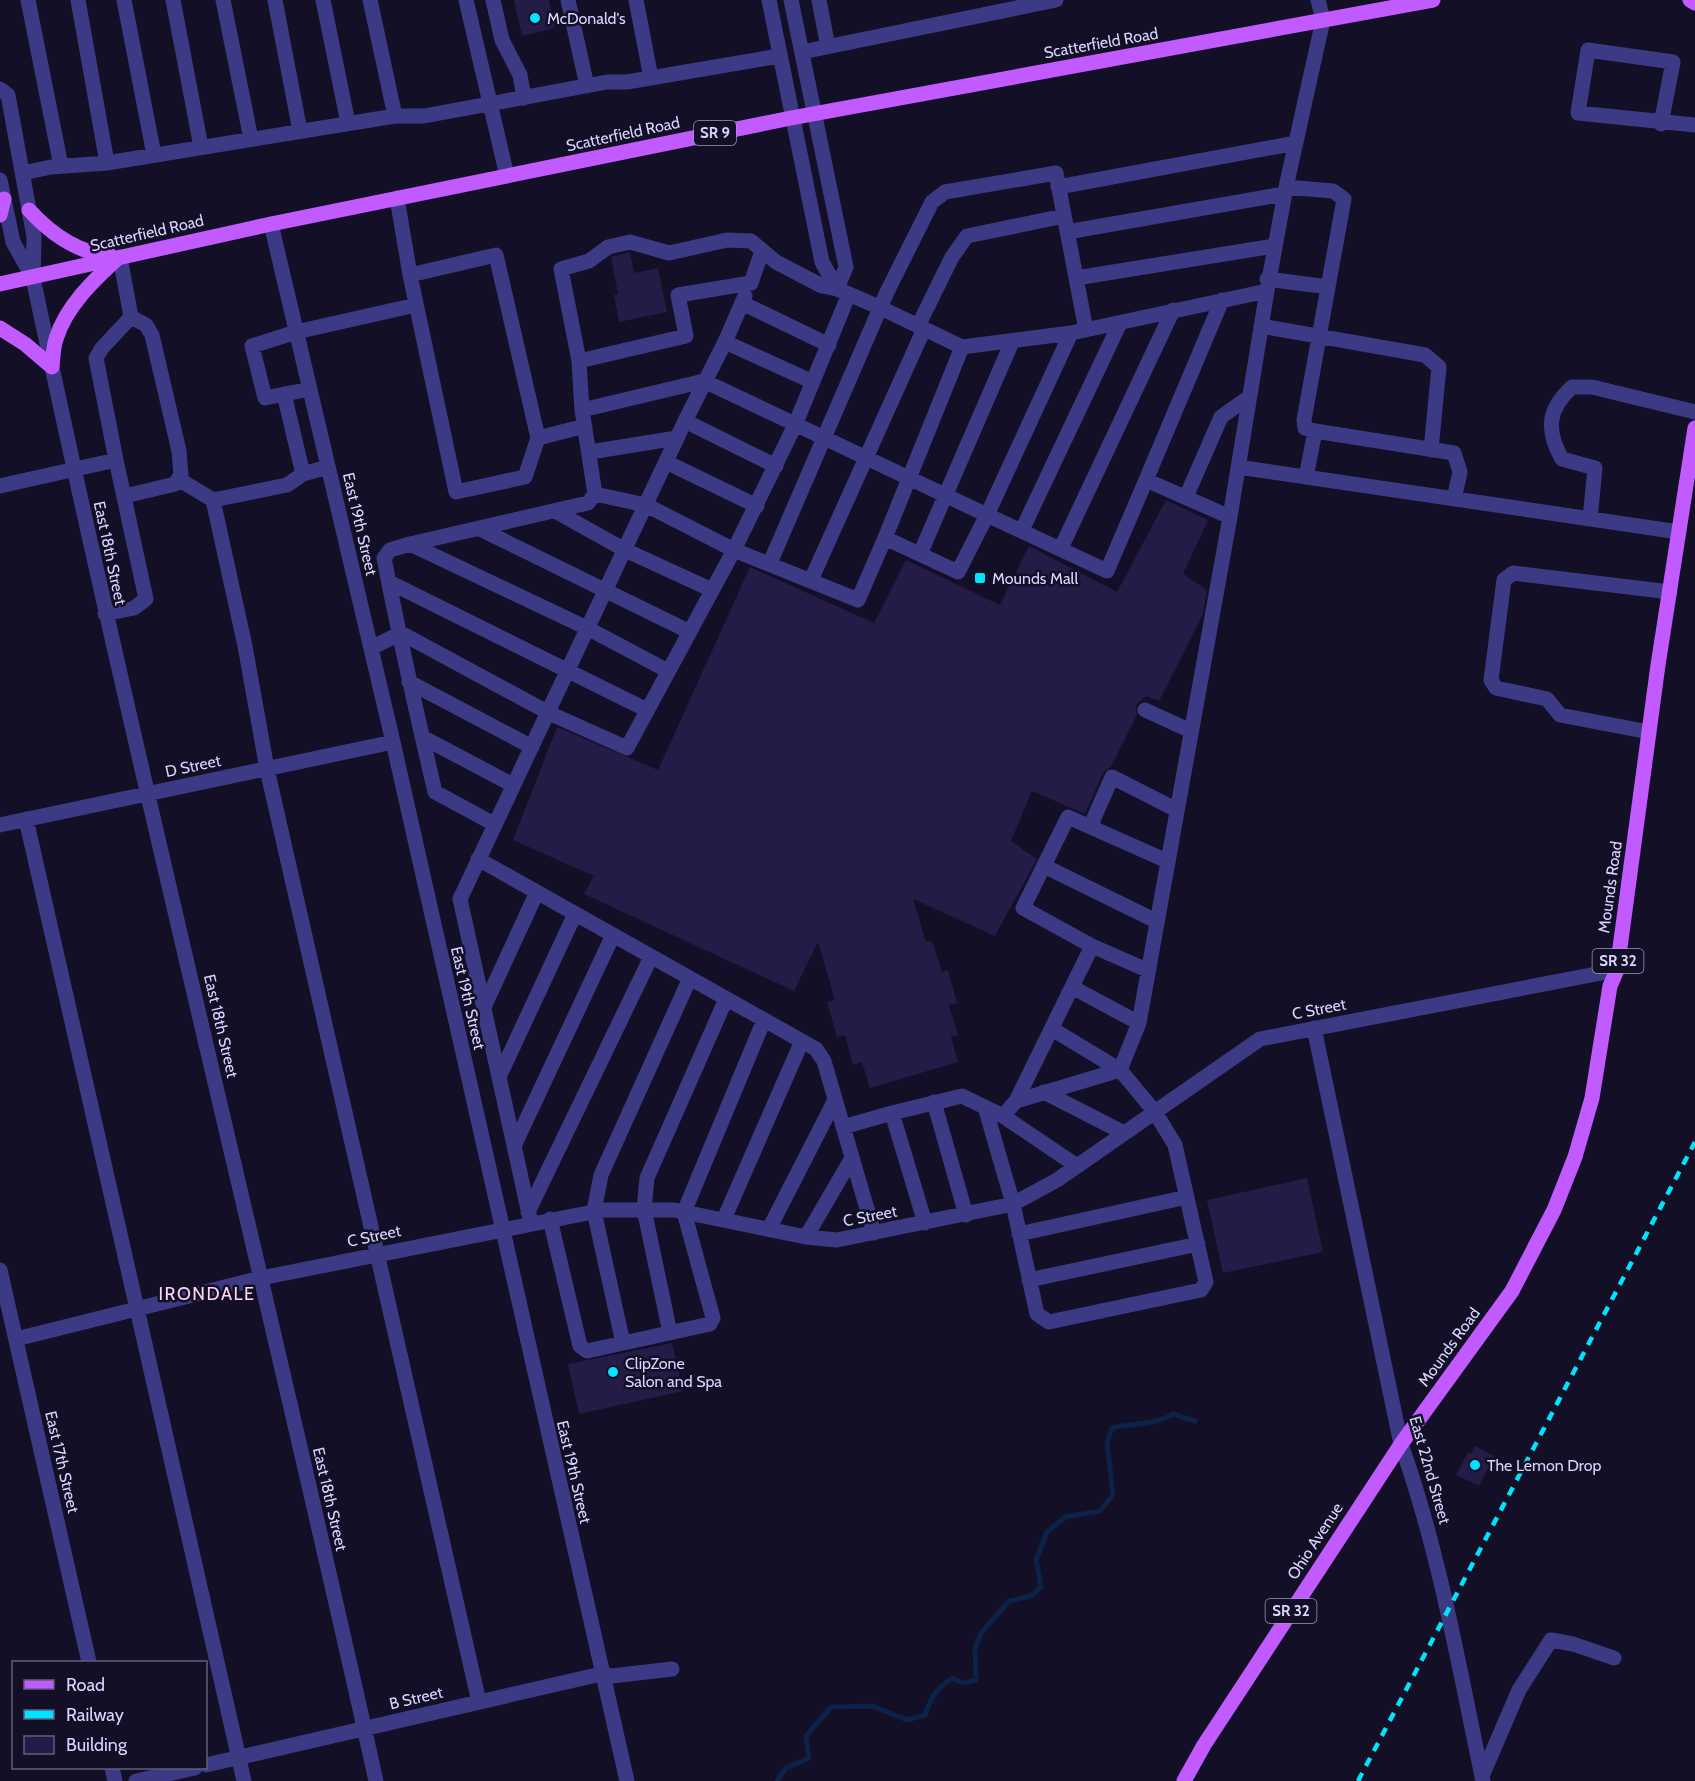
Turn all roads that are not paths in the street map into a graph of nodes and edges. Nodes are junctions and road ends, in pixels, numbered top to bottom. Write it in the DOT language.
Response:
graph roads {
  1 [pos="28,0"];
  2 [pos="78,0"];
  3 [pos="124,0"];
  4 [pos="173,0"];
  5 [pos="223,0"];
  6 [pos="275,0"];
  7 [pos="323,0"];
  8 [pos="370,0"];
  9 [pos="466,0"];
  10 [pos="493,0"];
  11 [pos="568,0"];
  12 [pos="636,0"];
  13 [pos="769,0"];
  14 [pos="791,0"];
  15 [pos="819,0"];
  16 [pos="1056,0"];
  17 [pos="1318,0"];
  18 [pos="1433,0"];
  19 [pos="1690,0"];
  20 [pos="1695,3"];
  21 [pos="1013,4"];
  22 [pos="989,7"];
  23 [pos="1323,20"];
  24 [pos="828,46"];
  25 [pos="802,52"];
  26 [pos="779,56"];
  27 [pos="651,78"];
  28 [pos="586,86"];
  29 [pos="0,89"];
  30 [pos="524,98"];
  31 [pos="491,104"];
  32 [pos="815,113"];
  33 [pos="395,116"];
  34 [pos="791,118"];
  35 [pos="348,123"];
  36 [pos="1661,124"];
  37 [pos="1695,125"];
  38 [pos="300,131"];
  39 [pos="250,139"];
  40 [pos="1296,142"];
  41 [pos="201,147"];
  42 [pos="154,155"];
  43 [pos="107,163"];
  44 [pos="61,166"];
  45 [pos="23,173"];
  46 [pos="507,176"];
  47 [pos="1058,187"];
  48 [pos="2,191"];
  49 [pos="1285,191"];
  50 [pos="397,198"];
  51 [pos="29,210"];
  52 [pos="0,215"];
  53 [pos="1064,216"];
  54 [pos="271,224"];
  55 [pos="1067,232"];
  56 [pos="1274,246"];
  57 [pos="762,251"];
  58 [pos="120,257"];
  59 [pos="410,275"];
  60 [pos="33,278"];
  61 [pos="1076,278"];
  62 [pos="751,283"];
  63 [pos="0,284"];
  64 [pos="1267,285"];
  65 [pos="1328,287"];
  66 [pos="843,292"];
  67 [pos="1222,300"];
  68 [pos="742,303"];
  69 [pos="416,305"];
  70 [pos="881,308"];
  71 [pos="1173,310"];
  72 [pos="131,317"];
  73 [pos="1120,323"];
  74 [pos="1261,326"];
  75 [pos="0,327"];
  76 [pos="921,327"];
  77 [pos="1086,330"];
  78 [pos="296,332"];
  79 [pos="1071,333"];
  80 [pos="1319,336"];
  81 [pos="724,342"];
  82 [pos="1012,342"];
  83 [pos="829,345"];
  84 [pos="962,347"];
  85 [pos="579,361"];
  86 [pos="52,367"];
  87 [pos="704,381"];
  88 [pos="813,382"];
  89 [pos="310,389"];
  90 [pos="284,394"];
  91 [pos="1249,398"];
  92 [pos="582,410"];
  93 [pos="1695,412"];
  94 [pos="685,421"];
  95 [pos="795,424"];
  96 [pos="585,426"];
  97 [pos="1695,428"];
  98 [pos="1314,431"];
  99 [pos="538,438"];
  100 [pos="677,438"];
  101 [pos="823,438"];
  102 [pos="1431,450"];
  103 [pos="590,452"];
  104 [pos="865,458"];
  105 [pos="116,460"];
  106 [pos="666,462"];
  107 [pos="776,466"];
  108 [pos="1238,466"];
  109 [pos="328,468"];
  110 [pos="75,470"];
  111 [pos="180,473"];
  112 [pos="303,474"];
  113 [pos="1306,477"];
  114 [pos="911,479"];
  115 [pos="1146,480"];
  116 [pos="0,486"];
  117 [pos="595,494"];
  118 [pos="947,495"];
  119 [pos="125,496"];
  120 [pos="1186,497"];
  121 [pos="1454,499"];
  122 [pos="213,500"];
  123 [pos="646,505"];
  124 [pos="757,506"];
  125 [pos="555,511"];
  126 [pos="987,515"];
  127 [pos="1230,517"];
  128 [pos="1590,519"];
  129 [pos="480,529"];
  130 [pos="1022,530"];
  131 [pos="1679,532"];
  132 [pos="885,538"];
  133 [pos="410,544"];
  134 [pos="1060,548"];
  135 [pos="625,550"];
  136 [pos="734,550"];
  137 [pos="920,554"];
  138 [pos="770,563"];
  139 [pos="811,580"];
  140 [pos="389,582"];
  141 [pos="712,590"];
  142 [pos="606,591"];
  143 [pos="1670,592"];
  144 [pos="105,614"];
  145 [pos="589,629"];
  146 [pos="690,632"];
  147 [pos="401,633"];
  148 [pos="370,648"];
  149 [pos="668,671"];
  150 [pos="569,672"];
  151 [pos="410,682"];
  152 [pos="647,710"];
  153 [pos="1145,710"];
  154 [pos="549,713"];
  155 [pos="1191,731"];
  156 [pos="1649,732"];
  157 [pos="422,737"];
  158 [pos="393,742"];
  159 [pos="532,747"];
  160 [pos="267,769"];
  161 [pos="513,785"];
  162 [pos="148,794"];
  163 [pos="1175,809"];
  164 [pos="26,819"];
  165 [pos="494,824"];
  166 [pos="0,825"];
  167 [pos="1090,827"];
  168 [pos="478,860"];
  169 [pos="1167,861"];
  170 [pos="1044,866"];
  171 [pos="537,892"];
  172 [pos="575,914"];
  173 [pos="1156,921"];
  174 [pos="613,935"];
  175 [pos="1092,946"];
  176 [pos="651,957"];
  177 [pos="1147,970"];
  178 [pos="1617,970"];
  179 [pos="690,978"];
  180 [pos="1072,987"];
  181 [pos="726,999"];
  182 [pos="484,1007"];
  183 [pos="764,1020"];
  184 [pos="1139,1023"];
  185 [pos="1314,1028"];
  186 [pos="1052,1029"];
  187 [pos="802,1041"];
  188 [pos="1120,1070"];
  189 [pos="499,1077"];
  190 [pos="1044,1092"];
  191 [pos="836,1100"];
  192 [pos="1016,1101"];
  193 [pos="934,1102"];
  194 [pos="985,1107"];
  195 [pos="1155,1112"];
  196 [pos="892,1113"];
  197 [pos="1003,1116"];
  198 [pos="843,1127"];
  199 [pos="1124,1133"];
  200 [pos="514,1146"];
  201 [pos="852,1158"];
  202 [pos="1077,1166"];
  203 [pos="1187,1197"];
  204 [pos="1013,1204"];
  205 [pos="644,1209"];
  206 [pos="594,1212"];
  207 [pos="684,1212"];
  208 [pos="966,1215"];
  209 [pos="530,1218"];
  210 [pos="550,1219"];
  211 [pos="724,1219"];
  212 [pos="925,1223"];
  213 [pos="501,1228"];
  214 [pos="769,1229"];
  215 [pos="874,1233"];
  216 [pos="1019,1234"];
  217 [pos="806,1237"];
  218 [pos="1198,1244"];
  219 [pos="377,1254"];
  220 [pos="0,1270"];
  221 [pos="261,1278"];
  222 [pos="1029,1280"];
  223 [pos="136,1309"];
  224 [pos="670,1333"];
  225 [pos="15,1339"];
  226 [pos="623,1343"];
  227 [pos="1401,1444"];
  228 [pos="1614,1658"];
  229 [pos="88,1661"];
  230 [pos="672,1669"];
  231 [pos="601,1674"];
  232 [pos="479,1702"];
  233 [pos="363,1729"];
  234 [pos="239,1757"];
  235 [pos="207,1765"];
  236 [pos="187,1769"];
  237 [pos="1483,1779"];
  238 [pos="136,1781"];
  239 [pos="244,1781"];
  240 [pos="376,1781"];
  241 [pos="627,1781"];
  242 [pos="1184,1781"];
  1 -- 44 [label="street"];
  2 -- 43 [label="street"];
  3 -- 42 [label="street"];
  4 -- 41 [label="street"];
  5 -- 39 [label="street"];
  6 -- 38 [label="street"];
  7 -- 35 [label="street"];
  8 -- 33 [label="street"];
  9 -- 31 [label="street"];
  10 -- 30 [label="street"];
  11 -- 28 [label="street"];
  12 -- 27 [label="street"];
  13 -- 26 [label="street"];
  14 -- 25 [label="street"];
  15 -- 24 [label="street"];
  16 -- 21 [label="street"];
  17 -- 23 [label="street"];
  18 -- 23 [label="main road, Scatterfield Road / SR 9"];
  19 -- 20 [label="main road"];
  21 -- 22 [label="street"];
  22 -- 24 [label="street"];
  23 -- 32 [label="main road, Scatterfield Road / SR 9"];
  23 -- 40 [label="street"];
  24 -- 25 [label="street"];
  25 -- 32 [label="street"];
  26 -- 27 [label="street"];
  26 -- 34 [label="street"];
  27 -- 28 [label="street"];
  28 -- 30 [label="street"];
  29 -- 45 [label="street"];
  30 -- 31 [label="street"];
  31 -- 33 [label="street"];
  31 -- 46 [label="street"];
  32 -- 34 [label="main road, Scatterfield Road / SR 9"];
  32 -- 66 [label="street"];
  33 -- 35 [label="street"];
  34 -- 46 [label="main road, Scatterfield Road / SR 9"];
  34 -- 66 [label="street"];
  35 -- 38 [label="street"];
  36 -- 36 [label="street"];
  36 -- 37 [label="street"];
  38 -- 39 [label="street"];
  39 -- 41 [label="street"];
  40 -- 47 [label="street"];
  40 -- 49 [label="street"];
  41 -- 42 [label="street"];
  42 -- 43 [label="street"];
  43 -- 44 [label="street"];
  44 -- 45 [label="street"];
  45 -- 51 [label="street"];
  46 -- 50 [label="main road, Scatterfield Road / SR 9"];
  47 -- 53 [label="street"];
  47 -- 70 [label="street"];
  48 -- 52 [label="main road"];
  48 -- 60 [label="street"];
  49 -- 55 [label="street"];
  49 -- 56 [label="street"];
  49 -- 65 [label="street"];
  50 -- 54 [label="main road, Scatterfield Road / SR 9"];
  50 -- 59 [label="street"];
  51 -- 58 [label="main road"];
  51 -- 60 [label="street"];
  53 -- 55 [label="street"];
  53 -- 76 [label="street"];
  54 -- 58 [label="main road, Scatterfield Road / SR 9"];
  54 -- 78 [label="street, East 19th Street"];
  55 -- 61 [label="street"];
  56 -- 61 [label="street"];
  56 -- 64 [label="street"];
  57 -- 62 [label="street"];
  57 -- 66 [label="street"];
  57 -- 85 [label="street"];
  58 -- 60 [label="main road, Scatterfield Road / SR 9"];
  58 -- 72 [label="street"];
  58 -- 86 [label="main road"];
  59 -- 69 [label="street"];
  59 -- 99 [label="street"];
  60 -- 63 [label="main road, Scatterfield Road / SR 9"];
  60 -- 86 [label="street, East 18th Street"];
  61 -- 77 [label="street"];
  62 -- 68 [label="street"];
  62 -- 85 [label="street"];
  64 -- 65 [label="street"];
  64 -- 67 [label="street"];
  64 -- 74 [label="street"];
  65 -- 80 [label="street"];
  66 -- 70 [label="street"];
  66 -- 83 [label="street"];
  67 -- 71 [label="street"];
  67 -- 115 [label="street"];
  68 -- 81 [label="street"];
  68 -- 83 [label="street"];
  69 -- 78 [label="street"];
  69 -- 99 [label="street"];
  70 -- 76 [label="street"];
  70 -- 101 [label="street"];
  71 -- 73 [label="street"];
  71 -- 134 [label="street"];
  72 -- 105 [label="street"];
  72 -- 111 [label="street"];
  73 -- 77 [label="street"];
  73 -- 130 [label="street"];
  74 -- 80 [label="street"];
  74 -- 91 [label="street"];
  75 -- 86 [label="main road"];
  76 -- 84 [label="street"];
  76 -- 104 [label="street"];
  77 -- 79 [label="street"];
  78 -- 89 [label="street, East 19th Street"];
  78 -- 90 [label="street"];
  79 -- 82 [label="street"];
  79 -- 126 [label="street"];
  80 -- 98 [label="street"];
  80 -- 102 [label="street"];
  81 -- 87 [label="street"];
  81 -- 88 [label="street"];
  82 -- 84 [label="street"];
  82 -- 118 [label="street"];
  83 -- 88 [label="street"];
  84 -- 114 [label="street"];
  85 -- 92 [label="street"];
  86 -- 110 [label="street, East 18th Street"];
  87 -- 92 [label="street"];
  87 -- 94 [label="street"];
  87 -- 95 [label="street"];
  88 -- 95 [label="street"];
  89 -- 90 [label="street"];
  89 -- 109 [label="street, East 19th Street"];
  90 -- 112 [label="street"];
  91 -- 108 [label="street"];
  91 -- 120 [label="street"];
  92 -- 96 [label="street"];
  93 -- 128 [label="street"];
  94 -- 100 [label="street"];
  94 -- 107 [label="street"];
  95 -- 101 [label="street"];
  95 -- 107 [label="street"];
  96 -- 99 [label="street"];
  96 -- 103 [label="street"];
  97 -- 131 [label="main road, Mounds Road / SR 32"];
  98 -- 102 [label="street"];
  98 -- 113 [label="street"];
  100 -- 103 [label="street"];
  100 -- 106 [label="street"];
  101 -- 104 [label="street"];
  101 -- 138 [label="street"];
  102 -- 121 [label="street"];
  103 -- 117 [label="street"];
  104 -- 114 [label="street"];
  104 -- 139 [label="street"];
  105 -- 110 [label="street"];
  105 -- 119 [label="street"];
  106 -- 123 [label="street"];
  106 -- 124 [label="street"];
  107 -- 124 [label="street"];
  108 -- 113 [label="street"];
  108 -- 127 [label="street"];
  109 -- 112 [label="street"];
  109 -- 148 [label="street, East 19th Street"];
  110 -- 116 [label="street"];
  110 -- 144 [label="street, East 18th Street"];
  111 -- 119 [label="street"];
  111 -- 122 [label="street"];
  112 -- 122 [label="street"];
  113 -- 121 [label="street"];
  114 -- 118 [label="street"];
  114 -- 132 [label="street"];
  115 -- 120 [label="street"];
  115 -- 134 [label="street"];
  117 -- 123 [label="street"];
  117 -- 125 [label="street"];
  118 -- 126 [label="street"];
  118 -- 137 [label="street"];
  119 -- 144 [label="street"];
  120 -- 127 [label="street"];
  121 -- 128 [label="street"];
  122 -- 160 [label="street"];
  123 -- 135 [label="street"];
  123 -- 136 [label="street"];
  124 -- 136 [label="street"];
  125 -- 129 [label="street"];
  125 -- 135 [label="street"];
  126 -- 130 [label="street"];
  126 -- 137 [label="street"];
  127 -- 155 [label="street"];
  128 -- 131 [label="street"];
  129 -- 133 [label="street"];
  129 -- 142 [label="street"];
  130 -- 134 [label="street"];
  131 -- 143 [label="main road, Mounds Road / SR 32"];
  132 -- 137 [label="street"];
  132 -- 139 [label="street"];
  133 -- 140 [label="street"];
  133 -- 145 [label="street"];
  135 -- 141 [label="street"];
  135 -- 142 [label="street"];
  136 -- 138 [label="street"];
  136 -- 141 [label="street"];
  138 -- 139 [label="street"];
  140 -- 147 [label="street"];
  140 -- 150 [label="street"];
  141 -- 146 [label="street"];
  142 -- 145 [label="street"];
  142 -- 146 [label="street"];
  143 -- 156 [label="main road, Mounds Road / SR 32"];
  143 -- 156 [label="street"];
  144 -- 162 [label="street, East 18th Street"];
  145 -- 149 [label="street"];
  145 -- 150 [label="street"];
  146 -- 149 [label="street"];
  147 -- 148 [label="street"];
  147 -- 151 [label="street"];
  147 -- 154 [label="street"];
  148 -- 158 [label="street, East 19th Street"];
  149 -- 152 [label="street"];
  150 -- 152 [label="street"];
  150 -- 154 [label="street"];
  151 -- 157 [label="street"];
  151 -- 159 [label="street"];
  152 -- 154 [label="street"];
  153 -- 155 [label="street"];
  154 -- 159 [label="street"];
  155 -- 163 [label="street"];
  156 -- 178 [label="main road, Mounds Road / SR 32"];
  157 -- 161 [label="street"];
  157 -- 165 [label="street"];
  158 -- 160 [label="street, D Street"];
  158 -- 213 [label="street, East 19th Street"];
  159 -- 161 [label="street"];
  160 -- 162 [label="street, D Street"];
  160 -- 219 [label="street"];
  161 -- 165 [label="street"];
  162 -- 164 [label="street, D Street"];
  162 -- 221 [label="street, East 18th Street"];
  163 -- 167 [label="street"];
  163 -- 169 [label="street"];
  164 -- 166 [label="street, D Street"];
  164 -- 223 [label="street"];
  165 -- 168 [label="street"];
  167 -- 169 [label="street"];
  167 -- 170 [label="street"];
  168 -- 171 [label="street"];
  168 -- 182 [label="street"];
  169 -- 173 [label="street"];
  170 -- 173 [label="street"];
  170 -- 175 [label="street"];
  171 -- 172 [label="street"];
  171 -- 182 [label="street"];
  172 -- 174 [label="street"];
  172 -- 189 [label="street"];
  173 -- 177 [label="street"];
  174 -- 176 [label="street"];
  174 -- 200 [label="street"];
  175 -- 177 [label="street"];
  175 -- 180 [label="street"];
  176 -- 179 [label="street"];
  176 -- 209 [label="street"];
  177 -- 184 [label="street"];
  178 -- 185 [label="street, C Street"];
  178 -- 227 [label="main road, Mounds Road / SR 32"];
  179 -- 181 [label="street"];
  179 -- 206 [label="street"];
  180 -- 184 [label="street"];
  180 -- 186 [label="street"];
  181 -- 183 [label="street"];
  181 -- 205 [label="street"];
  182 -- 189 [label="street"];
  183 -- 187 [label="street"];
  183 -- 207 [label="street"];
  184 -- 188 [label="street"];
  185 -- 195 [label="street, C Street"];
  185 -- 227 [label="street, East 22nd Street"];
  186 -- 188 [label="street"];
  186 -- 192 [label="street"];
  187 -- 191 [label="street"];
  187 -- 211 [label="street"];
  188 -- 190 [label="street"];
  188 -- 195 [label="street"];
  189 -- 200 [label="street"];
  190 -- 192 [label="street"];
  190 -- 199 [label="street"];
  191 -- 198 [label="street"];
  191 -- 214 [label="street"];
  192 -- 197 [label="street"];
  193 -- 194 [label="street"];
  193 -- 196 [label="street"];
  193 -- 208 [label="street"];
  194 -- 197 [label="street"];
  194 -- 204 [label="street"];
  195 -- 199 [label="street, C Street"];
  195 -- 203 [label="street"];
  196 -- 198 [label="street"];
  196 -- 212 [label="street"];
  197 -- 202 [label="street"];
  198 -- 201 [label="street"];
  199 -- 202 [label="street, C Street"];
  200 -- 209 [label="street"];
  201 -- 215 [label="street"];
  201 -- 217 [label="street"];
  202 -- 204 [label="street, C Street"];
  203 -- 216 [label="street"];
  203 -- 218 [label="street"];
  204 -- 208 [label="street, C Street"];
  204 -- 216 [label="street"];
  205 -- 206 [label="street, C Street"];
  205 -- 207 [label="street, C Street"];
  205 -- 224 [label="street"];
  206 -- 210 [label="street, C Street"];
  206 -- 226 [label="street"];
  207 -- 211 [label="street, C Street"];
  207 -- 224 [label="street"];
  208 -- 212 [label="street, C Street"];
  209 -- 210 [label="street, C Street"];
  209 -- 213 [label="street, C Street"];
  210 -- 226 [label="street"];
  211 -- 214 [label="street, C Street"];
  212 -- 215 [label="street, C Street"];
  213 -- 219 [label="street, C Street"];
  213 -- 231 [label="street, East 19th Street"];
  214 -- 217 [label="street, C Street"];
  215 -- 217 [label="street, C Street"];
  216 -- 222 [label="street"];
  218 -- 222 [label="street"];
  218 -- 222 [label="street"];
  219 -- 221 [label="street, C Street"];
  219 -- 232 [label="street"];
  220 -- 225 [label="street, East 17th Street"];
  221 -- 223 [label="street, C Street"];
  221 -- 233 [label="street, East 18th Street"];
  223 -- 225 [label="street, C Street"];
  223 -- 234 [label="street"];
  224 -- 226 [label="street"];
  225 -- 229 [label="street, East 17th Street"];
  227 -- 237 [label="street, East 22nd Street"];
  227 -- 242 [label="main road, Ohio Avenue / SR 32"];
  228 -- 237 [label="street"];
  230 -- 231 [label="street, B Street"];
  231 -- 232 [label="street, B Street"];
  231 -- 241 [label="street, East 19th Street"];
  232 -- 233 [label="street, B Street"];
  233 -- 234 [label="street, B Street"];
  233 -- 240 [label="street, East 18th Street"];
  234 -- 235 [label="street, B Street"];
  234 -- 239 [label="street"];
  236 -- 238 [label="street"];
}
